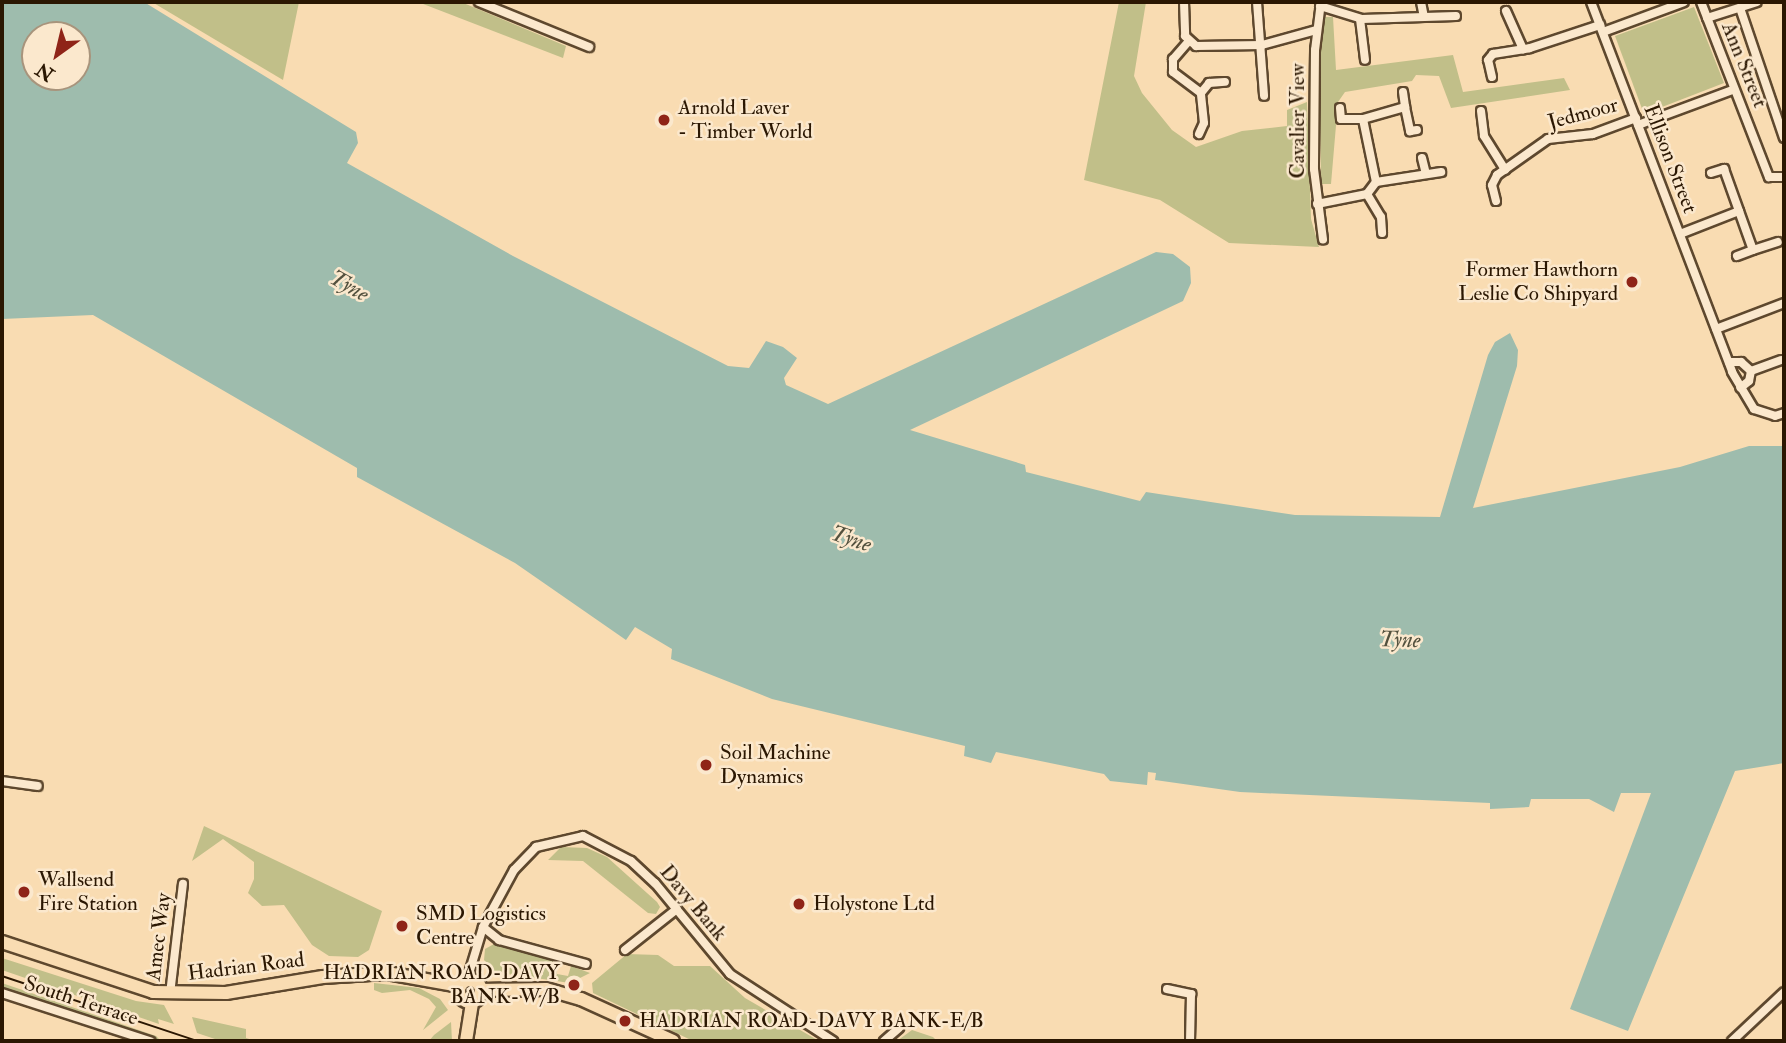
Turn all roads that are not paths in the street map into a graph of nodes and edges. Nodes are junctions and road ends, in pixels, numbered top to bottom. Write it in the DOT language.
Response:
graph roads {
  1 [pos="479,2"];
  2 [pos="1184,2"];
  3 [pos="1257,2"];
  4 [pos="1422,2"];
  5 [pos="1591,2"];
  6 [pos="1684,2"];
  7 [pos="1701,2"];
  8 [pos="1757,2"];
  9 [pos="1320,4"];
  10 [pos="1740,8"];
  11 [pos="1506,11"];
  12 [pos="1456,16"];
  13 [pos="1424,17"];
  14 [pos="1707,18"];
  15 [pos="1360,19"];
  16 [pos="1602,28"];
  17 [pos="1316,30"];
  18 [pos="1188,42"];
  19 [pos="1261,45"];
  20 [pos="589,47"];
  21 [pos="1523,49"];
  22 [pos="1365,60"];
  23 [pos="1492,77"];
  24 [pos="1225,82"];
  25 [pos="1732,90"];
  26 [pos="1403,92"];
  27 [pos="1200,93"];
  28 [pos="1264,96"];
  29 [pos="1405,107"];
  30 [pos="1340,108"];
  31 [pos="1481,111"];
  32 [pos="1363,120"];
  33 [pos="1637,121"];
  34 [pos="1417,130"];
  35 [pos="1199,134"];
  36 [pos="1784,138"];
  37 [pos="1422,158"];
  38 [pos="1505,170"];
  39 [pos="1441,172"];
  40 [pos="1712,173"];
  41 [pos="1426,174"];
  42 [pos="1784,177"];
  43 [pos="1376,182"];
  44 [pos="1367,194"];
  45 [pos="1496,201"];
  46 [pos="1317,204"];
  47 [pos="1739,211"];
  48 [pos="1382,233"];
  49 [pos="1680,234"];
  50 [pos="1323,239"];
  51 [pos="1777,242"];
  52 [pos="1754,250"];
  53 [pos="1737,256"];
  54 [pos="1784,303"];
  55 [pos="1716,330"];
  56 [pos="1782,360"];
  57 [pos="1729,362"];
  58 [pos="1751,371"];
  59 [pos="1740,388"];
  60 [pos="1784,413"];
  61 [pos="2,781"];
  62 [pos="38,786"];
  63 [pos="183,884"];
  64 [pos="677,909"];
  65 [pos="483,927"];
  66 [pos="2,942"];
  67 [pos="625,950"];
  68 [pos="568,958"];
  69 [pos="586,964"];
  70 [pos="564,967"];
  71 [pos="463,983"];
  72 [pos="1167,989"];
  73 [pos="481,990"];
  74 [pos="1784,992"];
  75 [pos="2,993"];
  76 [pos="170,994"];
  77 [pos="472,1002"];
  78 [pos="899,1028"];
  79 [pos="150,1041"];
  80 [pos="466,1041"];
  81 [pos="673,1041"];
  82 [pos="833,1041"];
  83 [pos="884,1041"];
  84 [pos="1190,1041"];
  85 [pos="1732,1041"];
  1 -- 20 [label="street"];
  2 -- 18 [label="street"];
  3 -- 19 [label="street"];
  4 -- 13 [label="street"];
  5 -- 16 [label="street, Ellison Street"];
  6 -- 16 [label="street"];
  7 -- 14 [label="street, Ann Street"];
  8 -- 10 [label="street"];
  9 -- 15 [label="street"];
  9 -- 17 [label="street, Cavalier View"];
  10 -- 14 [label="street"];
  10 -- 36 [label="street"];
  11 -- 21 [label="street"];
  12 -- 13 [label="street"];
  13 -- 15 [label="street"];
  14 -- 25 [label="street, Ann Street"];
  15 -- 22 [label="street"];
  16 -- 21 [label="street"];
  16 -- 33 [label="street, Ellison Street"];
  17 -- 19 [label="street"];
  17 -- 46 [label="street, Cavalier View"];
  18 -- 19 [label="street"];
  18 -- 27 [label="street"];
  19 -- 28 [label="street"];
  21 -- 23 [label="street"];
  24 -- 27 [label="street"];
  25 -- 33 [label="street, Jedmoor"];
  25 -- 42 [label="street, Ann Street"];
  26 -- 29 [label="street"];
  27 -- 35 [label="street"];
  29 -- 32 [label="street"];
  29 -- 34 [label="street"];
  30 -- 32 [label="street"];
  31 -- 38 [label="street"];
  32 -- 43 [label="street"];
  33 -- 38 [label="street, Jedmoor"];
  33 -- 49 [label="street, Ellison Street"];
  37 -- 41 [label="street"];
  38 -- 45 [label="street"];
  39 -- 41 [label="street"];
  40 -- 47 [label="street"];
  41 -- 43 [label="street"];
  43 -- 44 [label="street"];
  44 -- 46 [label="street"];
  44 -- 48 [label="street"];
  46 -- 50 [label="street, Cavalier View"];
  47 -- 49 [label="street"];
  47 -- 52 [label="street"];
  49 -- 55 [label="street, Ellison Street"];
  51 -- 52 [label="street"];
  52 -- 53 [label="street"];
  54 -- 55 [label="street"];
  55 -- 57 [label="street, Ellison Street"];
  56 -- 58 [label="street"];
  57 -- 58 [label="street"];
  57 -- 59 [label="street, Ellison Street"];
  58 -- 59 [label="street"];
  59 -- 60 [label="street, Ellison Street"];
  61 -- 62 [label="street"];
  63 -- 76 [label="street, Amec Way"];
  64 -- 65 [label="street, Davy Bank"];
  64 -- 67 [label="street"];
  64 -- 82 [label="street, Davy Bank"];
  65 -- 68 [label="street"];
  65 -- 71 [label="street, Davy Bank"];
  66 -- 76 [label="main road, Hadrian Road"];
  68 -- 69 [label="street"];
  68 -- 70 [label="street"];
  71 -- 73 [label="main road"];
  71 -- 76 [label="main road, Hadrian Road"];
  71 -- 77 [label="main road"];
  72 -- 84 [label="street"];
  73 -- 77 [label="main road"];
  73 -- 81 [label="main road"];
  74 -- 85 [label="street"];
  75 -- 79 [label="street, South Terrace"];
  77 -- 80 [label="main road"];
  78 -- 83 [label="street"];
}
